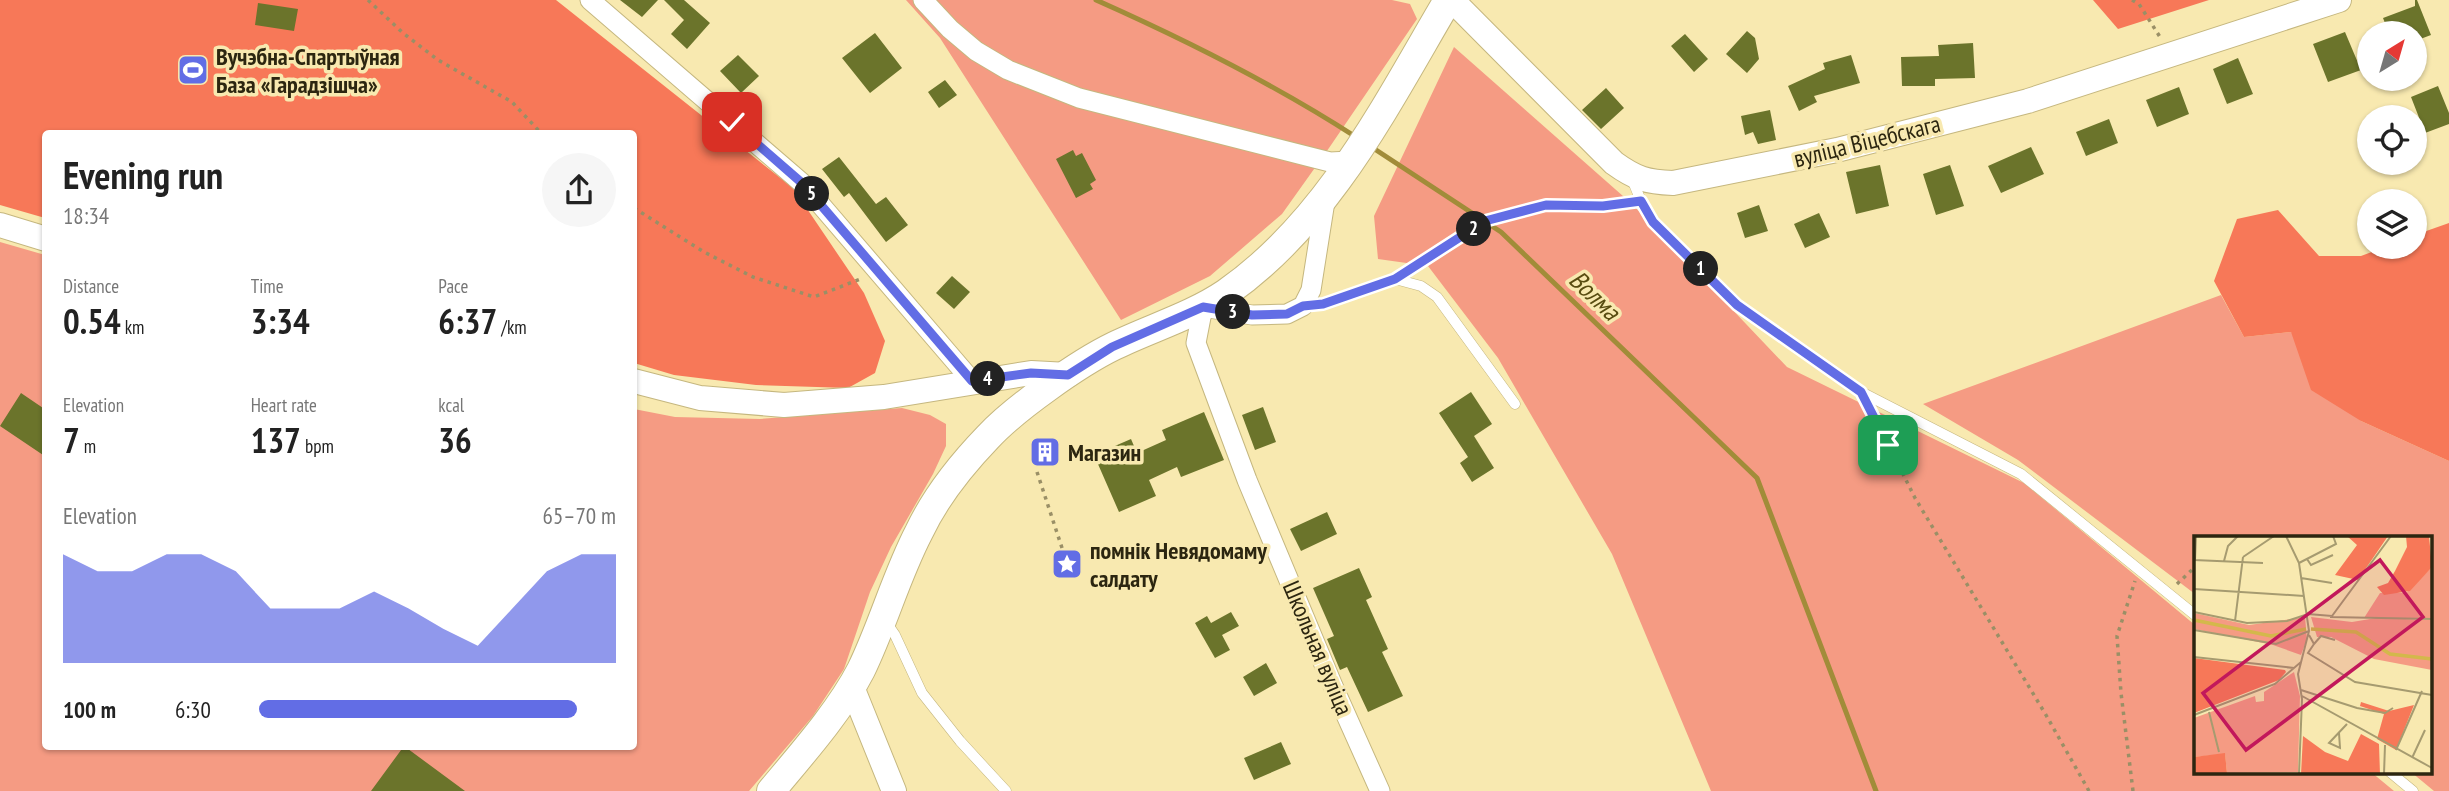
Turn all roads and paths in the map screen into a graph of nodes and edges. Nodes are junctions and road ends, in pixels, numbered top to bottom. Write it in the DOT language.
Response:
graph roads {
  1 [pos="368,0"];
  2 [pos="590,0"];
  3 [pos="923,0"];
  4 [pos="1450,0"];
  5 [pos="2133,0"];
  6 [pos="2339,0"];
  7 [pos="2171,55"];
  8 [pos="538,130"];
  9 [pos="1350,161"];
  10 [pos="1631,175"];
  11 [pos="1326,195"];
  12 [pos="1641,201"];
  13 [pos="637,210"];
  14 [pos="0,225"];
  15 [pos="42,238"];
  16 [pos="878,272"];
  17 [pos="1395,279"];
  18 [pos="1303,306"];
  19 [pos="1203,307"];
  20 [pos="1161,325"];
  21 [pos="1196,343"];
  22 [pos="1068,375"];
  23 [pos="972,381"];
  24 [pos="637,382"];
  25 [pos="1861,392"];
  26 [pos="1516,404"];
  27 [pos="1037,472"];
  28 [pos="1064,554"];
  29 [pos="2194,568"];
  30 [pos="2139,569"];
  31 [pos="2168,593"];
  32 [pos="2194,614"];
  33 [pos="884,618"];
  34 [pos="852,687"];
  35 [pos="2392,774"];
  36 [pos="772,791"];
  37 [pos="894,791"];
  38 [pos="1006,791"];
  39 [pos="1380,791"];
  40 [pos="2089,791"];
  41 [pos="2133,791"];
  42 [pos="2413,791"];
  1 -- 8 [label="path"];
  2 -- 16 [label="street"];
  3 -- 9 [label="street"];
  4 -- 9 [label="main road"];
  4 -- 10 [label="street, вуліца Віцебскага"];
  5 -- 7 [label="path"];
  6 -- 7 [label="street, вуліца Віцебскага"];
  7 -- 10 [label="street, вуліца Віцебскага"];
  9 -- 11 [label="main road"];
  10 -- 12 [label="lane"];
  11 -- 18 [label="street"];
  11 -- 19 [label="main road"];
  12 -- 17 [label="path"];
  12 -- 25 [label="lane"];
  13 -- 16 [label="path"];
  14 -- 15 [label="street"];
  16 -- 23 [label="street"];
  17 -- 18 [label="lane"];
  17 -- 26 [label="lane"];
  18 -- 19 [label="street"];
  19 -- 20 [label="main road"];
  19 -- 21 [label="street"];
  20 -- 21 [label="street"];
  20 -- 22 [label="main road"];
  21 -- 39 [label="street, Школьная вуліца"];
  22 -- 23 [label="street"];
  22 -- 33 [label="main road"];
  23 -- 24 [label="street"];
  25 -- 30 [label="lane"];
  25 -- 40 [label="path"];
  27 -- 28 [label="path"];
  29 -- 31 [label="path"];
  30 -- 31 [label="lane"];
  30 -- 41 [label="path"];
  31 -- 32 [label="lane"];
  33 -- 34 [label="main road"];
  33 -- 38 [label="lane"];
  34 -- 36 [label="main road"];
  34 -- 37 [label="street"];
  35 -- 42 [label="lane"];
}
